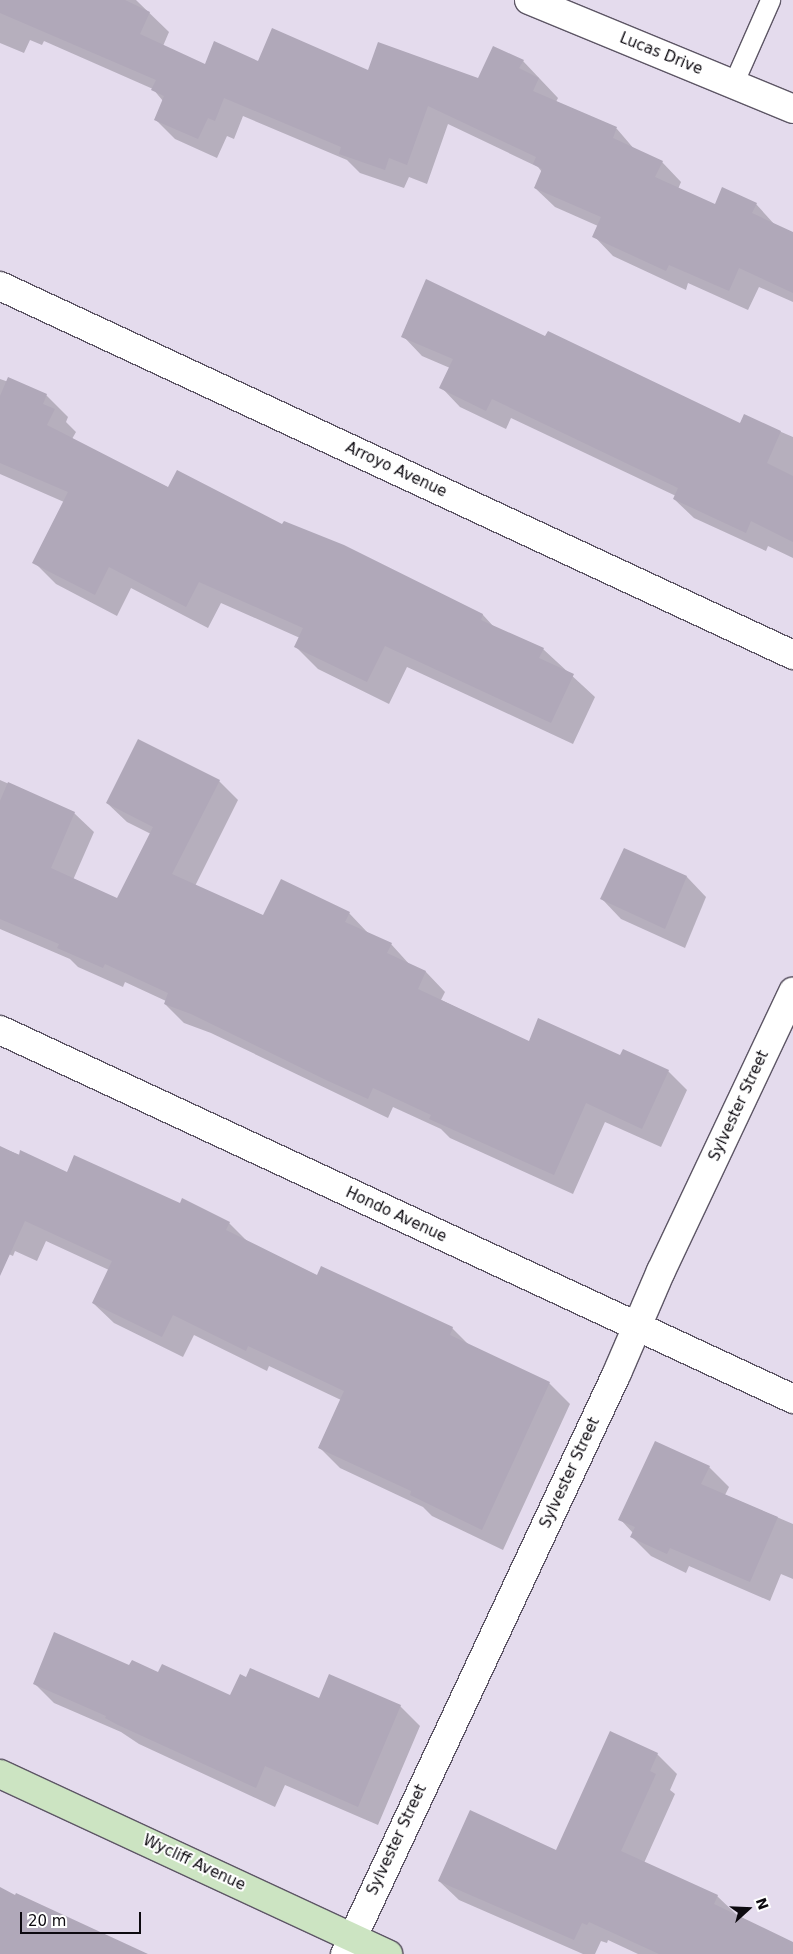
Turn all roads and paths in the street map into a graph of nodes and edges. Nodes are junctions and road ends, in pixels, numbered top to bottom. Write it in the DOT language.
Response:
graph roads {
  1 [pos="529,0"];
  2 [pos="770,0"];
  3 [pos="733,84"];
  4 [pos="793,110"];
  5 [pos="0,286"];
  6 [pos="793,655"];
  7 [pos="793,992"];
  8 [pos="0,1030"];
  9 [pos="637,1326"];
  10 [pos="793,1399"];
  11 [pos="0,1774"];
  12 [pos="348,1946"];
  13 [pos="388,1954"];
  1 -- 3 [label="street, Lucas Drive"];
  2 -- 3 [label="lane"];
  3 -- 4 [label="street, Lucas Drive"];
  5 -- 6 [label="street, Arroyo Avenue"];
  7 -- 9 [label="street, Sylvester Street"];
  8 -- 9 [label="street, Hondo Avenue"];
  9 -- 10 [label="street, Hondo Avenue"];
  9 -- 12 [label="street, Sylvester Street"];
  11 -- 12 [label="main road, Wycliff Avenue"];
  12 -- 13 [label="main road, Wycliff Avenue"];
}
